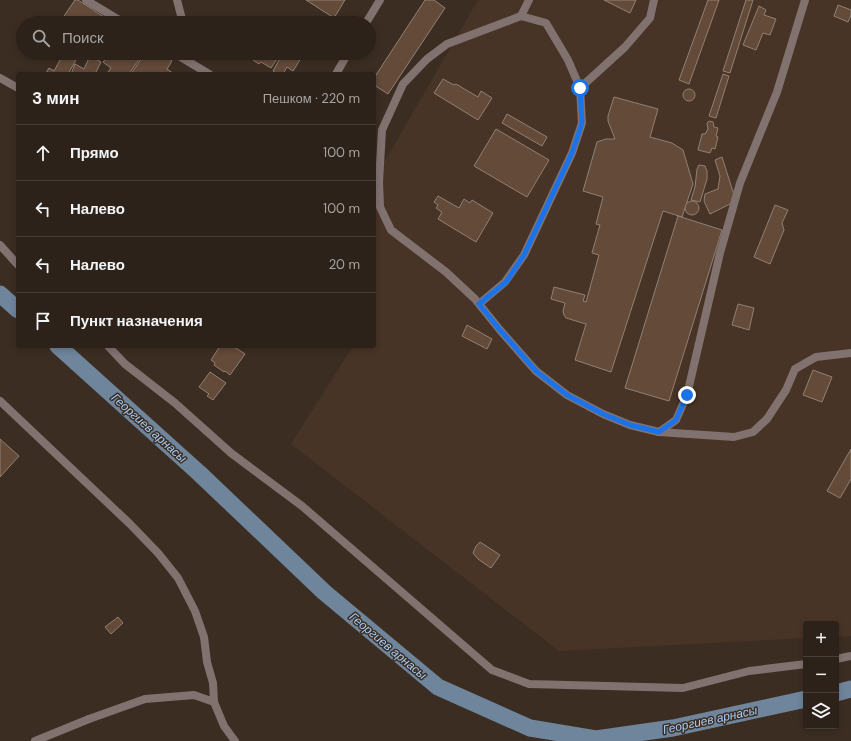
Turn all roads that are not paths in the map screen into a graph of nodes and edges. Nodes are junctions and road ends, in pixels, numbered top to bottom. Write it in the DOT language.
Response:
graph roads {
  1 [pos="86,0"];
  2 [pos="177,0"];
  3 [pos="380,0"];
  4 [pos="529,0"];
  5 [pos="654,0"];
  6 [pos="805,0"];
  7 [pos="112,16"];
  8 [pos="181,16"];
  9 [pos="370,16"];
  10 [pos="521,16"];
  11 [pos="187,60"];
  12 [pos="344,60"];
  13 [pos="206,72"];
  14 [pos="337,72"];
  15 [pos="0,78"];
  16 [pos="16,87"];
  17 [pos="580,88"];
  18 [pos="0,245"];
  19 [pos="16,263"];
  20 [pos="479,304"];
  21 [pos="110,348"];
  22 [pos="851,353"];
  23 [pos="0,401"];
  24 [pos="659,432"];
  25 [pos="851,656"];
  26 [pos="839,658"];
  27 [pos="803,664"];
  28 [pos="214,702"];
  29 [pos="35,741"];
  30 [pos="234,741"];
  1 -- 7 [label="street"];
  2 -- 8 [label="street"];
  3 -- 9 [label="street"];
  4 -- 10 [label="street"];
  5 -- 17 [label="street"];
  6 -- 24 [label="street"];
  10 -- 17 [label="street"];
  10 -- 20 [label="street"];
  11 -- 13 [label="street"];
  12 -- 14 [label="street"];
  15 -- 16 [label="street"];
  17 -- 20 [label="street"];
  18 -- 19 [label="street"];
  20 -- 24 [label="street"];
  21 -- 27 [label="street"];
  22 -- 24 [label="street"];
  23 -- 28 [label="street"];
  25 -- 26 [label="street"];
  28 -- 29 [label="street"];
  28 -- 30 [label="street"];
}
